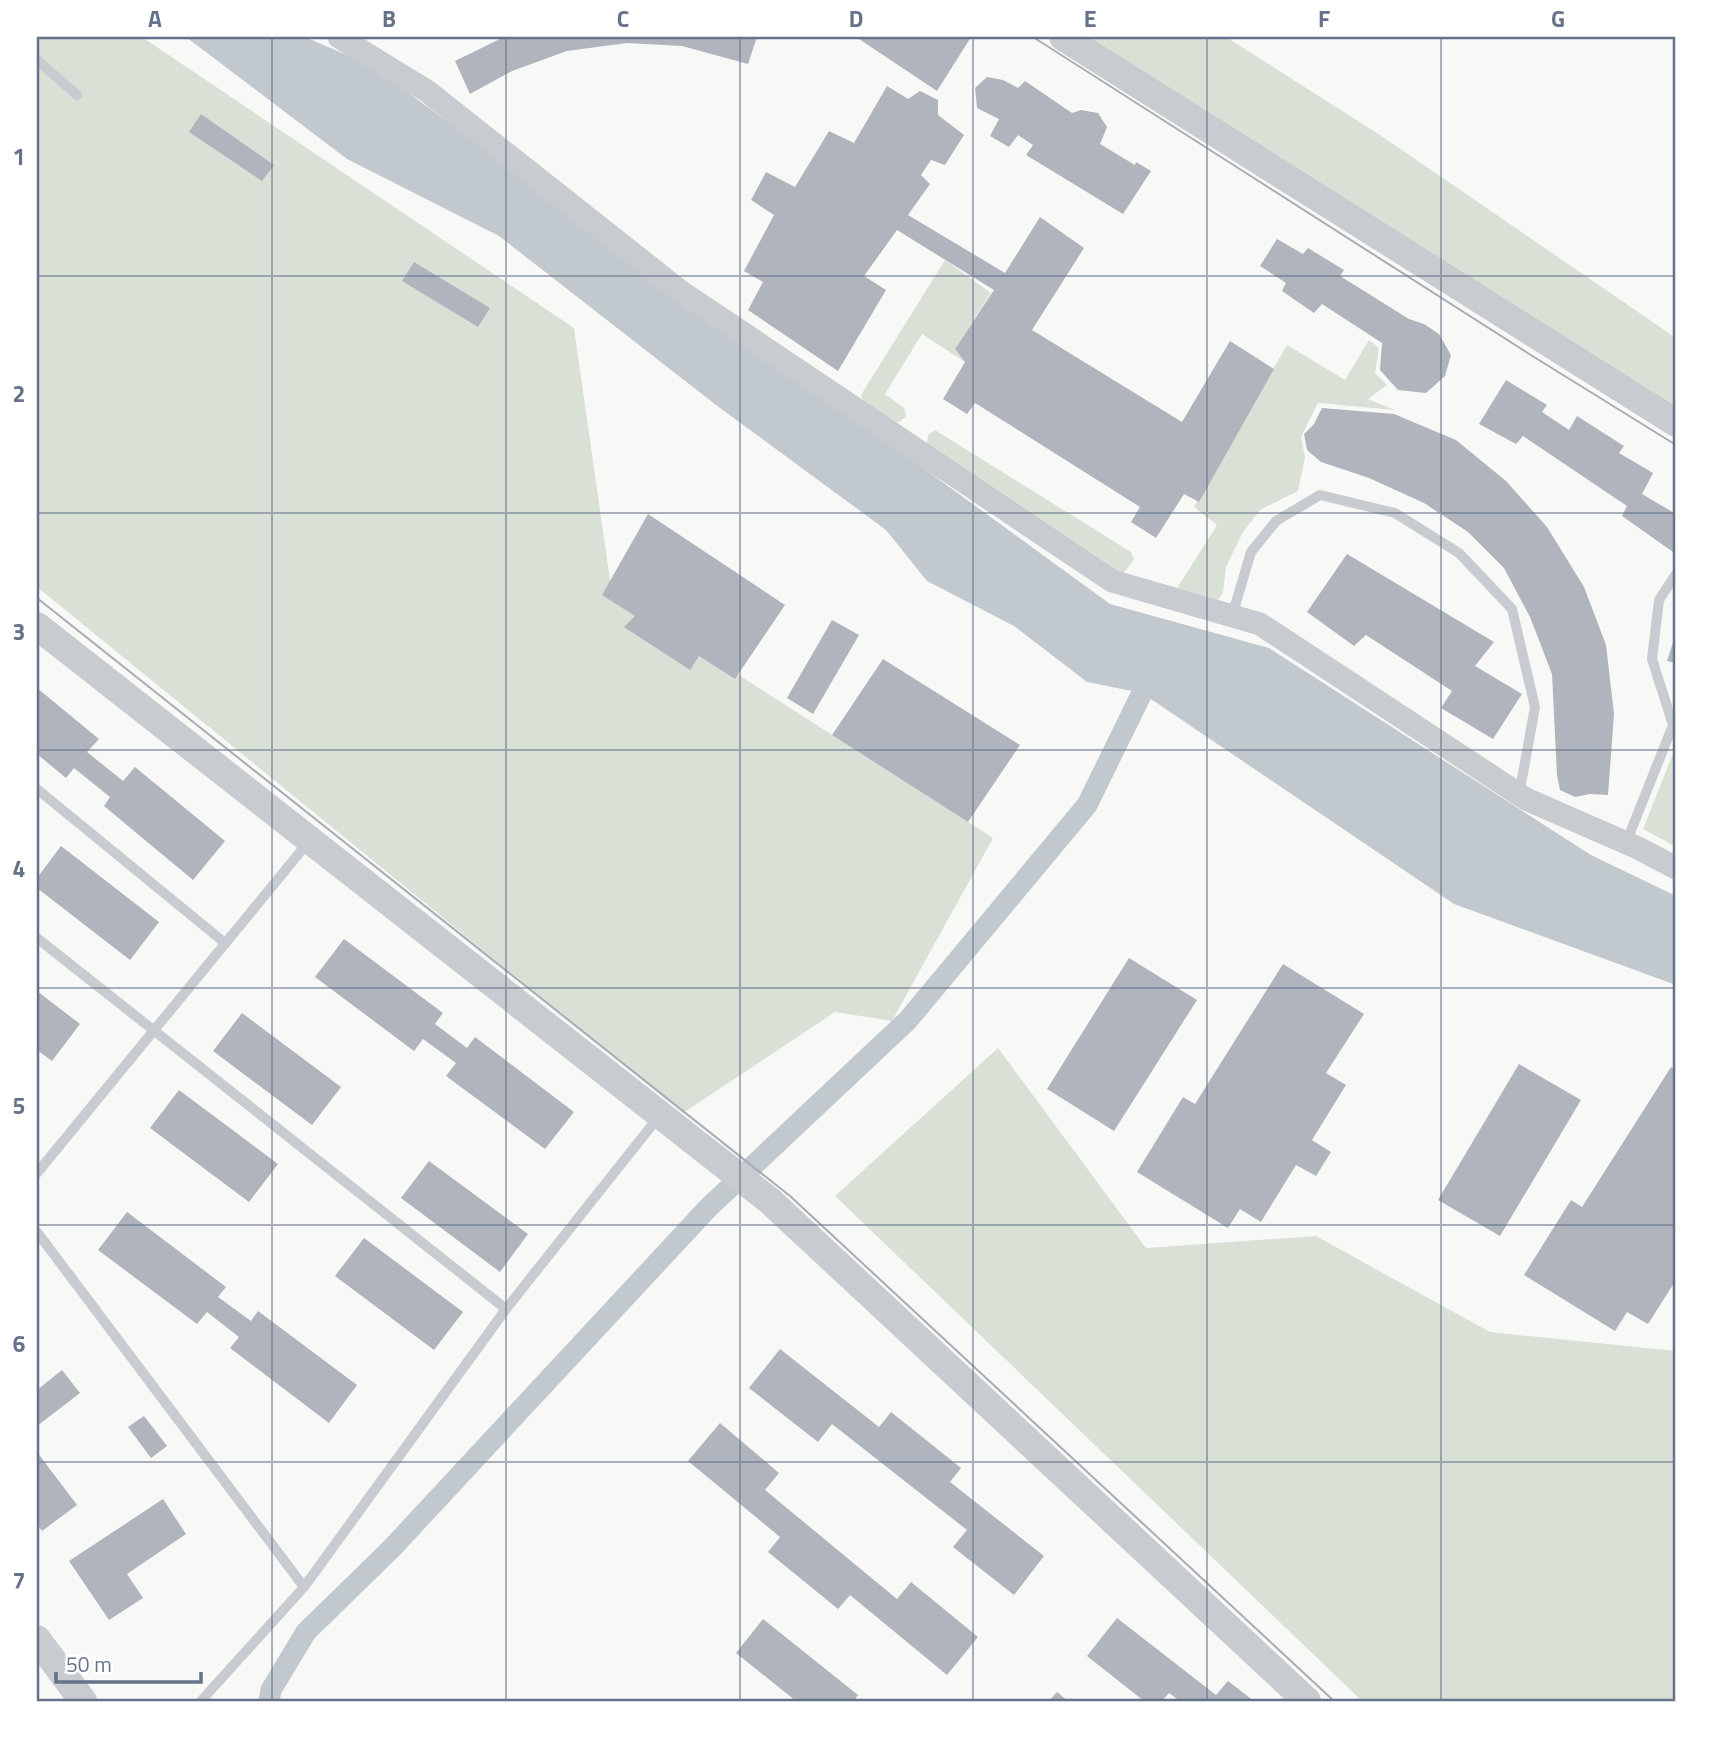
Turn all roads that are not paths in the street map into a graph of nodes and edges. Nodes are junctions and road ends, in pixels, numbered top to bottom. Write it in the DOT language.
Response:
graph roads {
  1 [pos="339,37"];
  2 [pos="1063,37"];
  3 [pos="37,60"];
  4 [pos="77,95"];
  5 [pos="1676,423"];
  6 [pos="1676,574"];
  7 [pos="1232,616"];
  8 [pos="37,626"];
  9 [pos="1675,724"];
  10 [pos="37,789"];
  11 [pos="1520,795"];
  12 [pos="310,840"];
  13 [pos="1626,843"];
  14 [pos="1676,868"];
  15 [pos="37,938"];
  16 [pos="225,943"];
  17 [pos="154,1030"];
  18 [pos="660,1115"];
  19 [pos="37,1173"];
  20 [pos="37,1232"];
  21 [pos="506,1309"];
  22 [pos="304,1587"];
  23 [pos="37,1639"];
  24 [pos="83,1701"];
  25 [pos="201,1701"];
  26 [pos="1307,1701"];
  1 -- 7 [label="street"];
  2 -- 5 [label="street"];
  3 -- 4 [label="lane"];
  6 -- 9 [label="lane"];
  7 -- 11 [label="street"];
  7 -- 11 [label="lane"];
  8 -- 12 [label="street"];
  9 -- 13 [label="lane"];
  10 -- 16 [label="lane"];
  11 -- 13 [label="street"];
  12 -- 16 [label="lane"];
  12 -- 18 [label="street"];
  13 -- 14 [label="street"];
  15 -- 17 [label="lane"];
  16 -- 17 [label="lane"];
  17 -- 19 [label="lane"];
  17 -- 21 [label="lane"];
  18 -- 21 [label="lane"];
  18 -- 26 [label="street"];
  20 -- 22 [label="lane"];
  21 -- 22 [label="lane"];
  22 -- 25 [label="lane"];
  23 -- 24 [label="street"];
}
